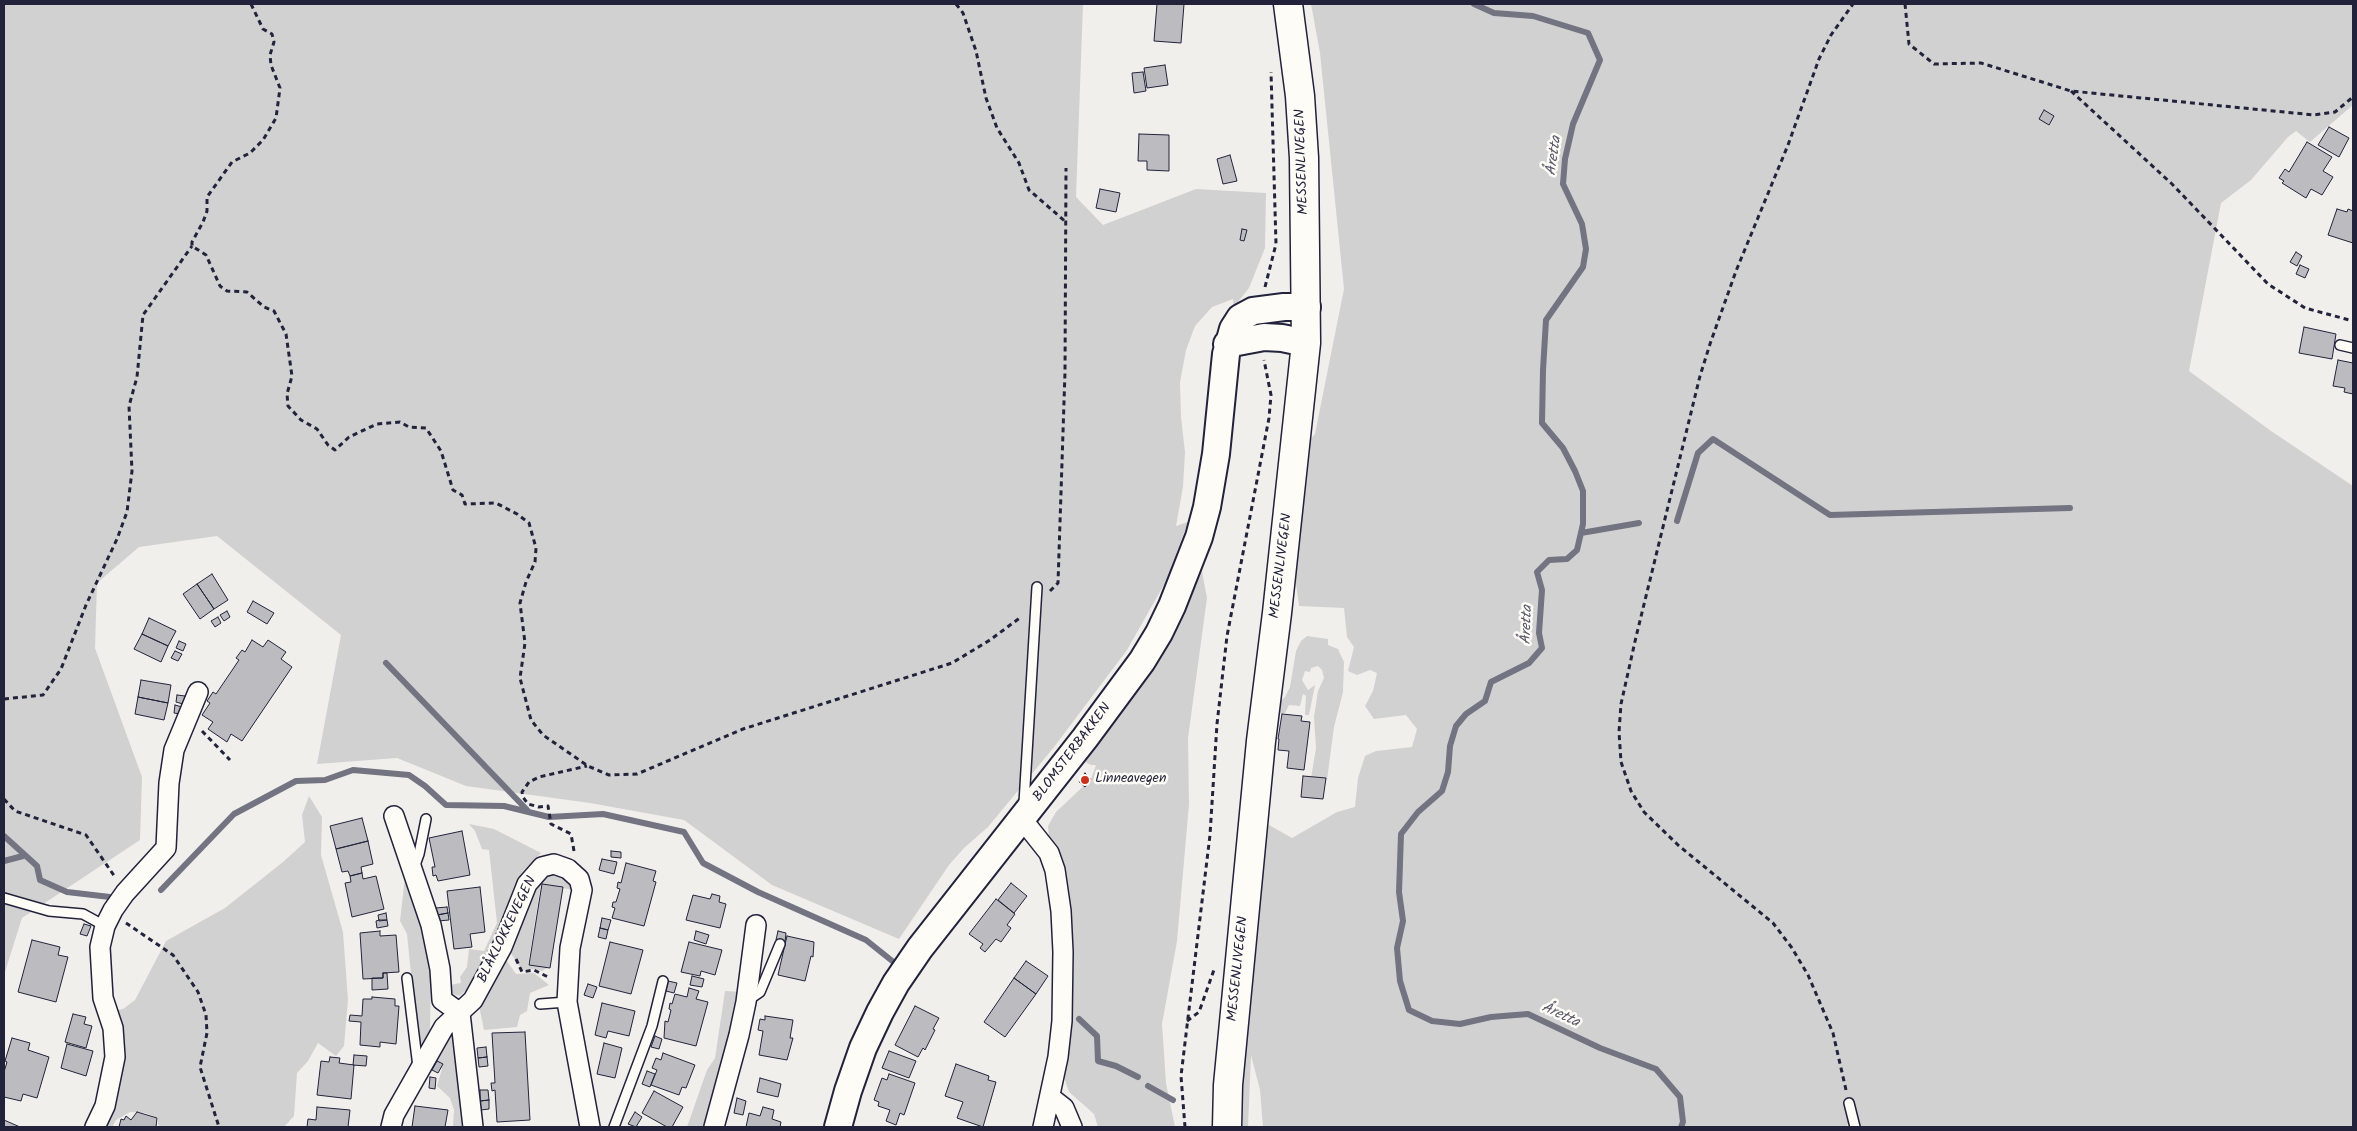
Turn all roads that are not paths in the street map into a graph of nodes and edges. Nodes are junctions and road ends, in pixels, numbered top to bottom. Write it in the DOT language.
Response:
graph roads {
  1 [pos="1288,4"];
  2 [pos="1306,307"];
  3 [pos="1306,343"];
  4 [pos="1227,344"];
  5 [pos="2340,345"];
  6 [pos="2353,348"];
  7 [pos="1037,587"];
  8 [pos="198,692"];
  9 [pos="394,816"];
  10 [pos="426,819"];
  11 [pos="1022,819"];
  12 [pos="413,871"];
  13 [pos="4,898"];
  14 [pos="109,918"];
  15 [pos="756,925"];
  16 [pos="780,944"];
  17 [pos="407,978"];
  18 [pos="663,981"];
  19 [pos="567,1002"];
  20 [pos="746,1002"];
  21 [pos="540,1004"];
  22 [pos="460,1013"];
  23 [pos="418,1072"];
  24 [pos="1050,1097"];
  25 [pos="1849,1103"];
  26 [pos="95,1127"];
  27 [pos="391,1127"];
  28 [pos="473,1127"];
  29 [pos="590,1127"];
  30 [pos="614,1127"];
  31 [pos="714,1127"];
  32 [pos="838,1127"];
  33 [pos="1043,1127"];
  34 [pos="1072,1127"];
  35 [pos="1227,1127"];
  36 [pos="1855,1127"];
  1 -- 2 [label="main road, MESSENLIVEGEN"];
  2 -- 3 [label="main road, MESSENLIVEGEN"];
  2 -- 4 [label="street, BLOMSTERBAKKEN"];
  3 -- 4 [label="street"];
  3 -- 35 [label="main road, MESSENLIVEGEN"];
  4 -- 11 [label="street, BLOMSTERBAKKEN"];
  5 -- 6 [label="lane"];
  7 -- 11 [label="lane"];
  8 -- 14 [label="street"];
  9 -- 12 [label="street"];
  10 -- 12 [label="lane"];
  11 -- 24 [label="street"];
  11 -- 32 [label="street, BLOMSTERBAKKEN"];
  12 -- 22 [label="street"];
  13 -- 14 [label="lane"];
  14 -- 26 [label="street"];
  15 -- 20 [label="street"];
  16 -- 20 [label="lane"];
  17 -- 23 [label="lane"];
  18 -- 30 [label="lane"];
  19 -- 21 [label="lane"];
  19 -- 22 [label="street, BLÅKLOKKEVEGEN"];
  19 -- 29 [label="street"];
  20 -- 31 [label="street"];
  22 -- 23 [label="street, BLÅKLOKKEVEGEN"];
  22 -- 28 [label="street"];
  23 -- 27 [label="street, BLÅKLOKKEVEGEN"];
  24 -- 33 [label="street"];
  24 -- 34 [label="street"];
  25 -- 36 [label="lane"];
}
